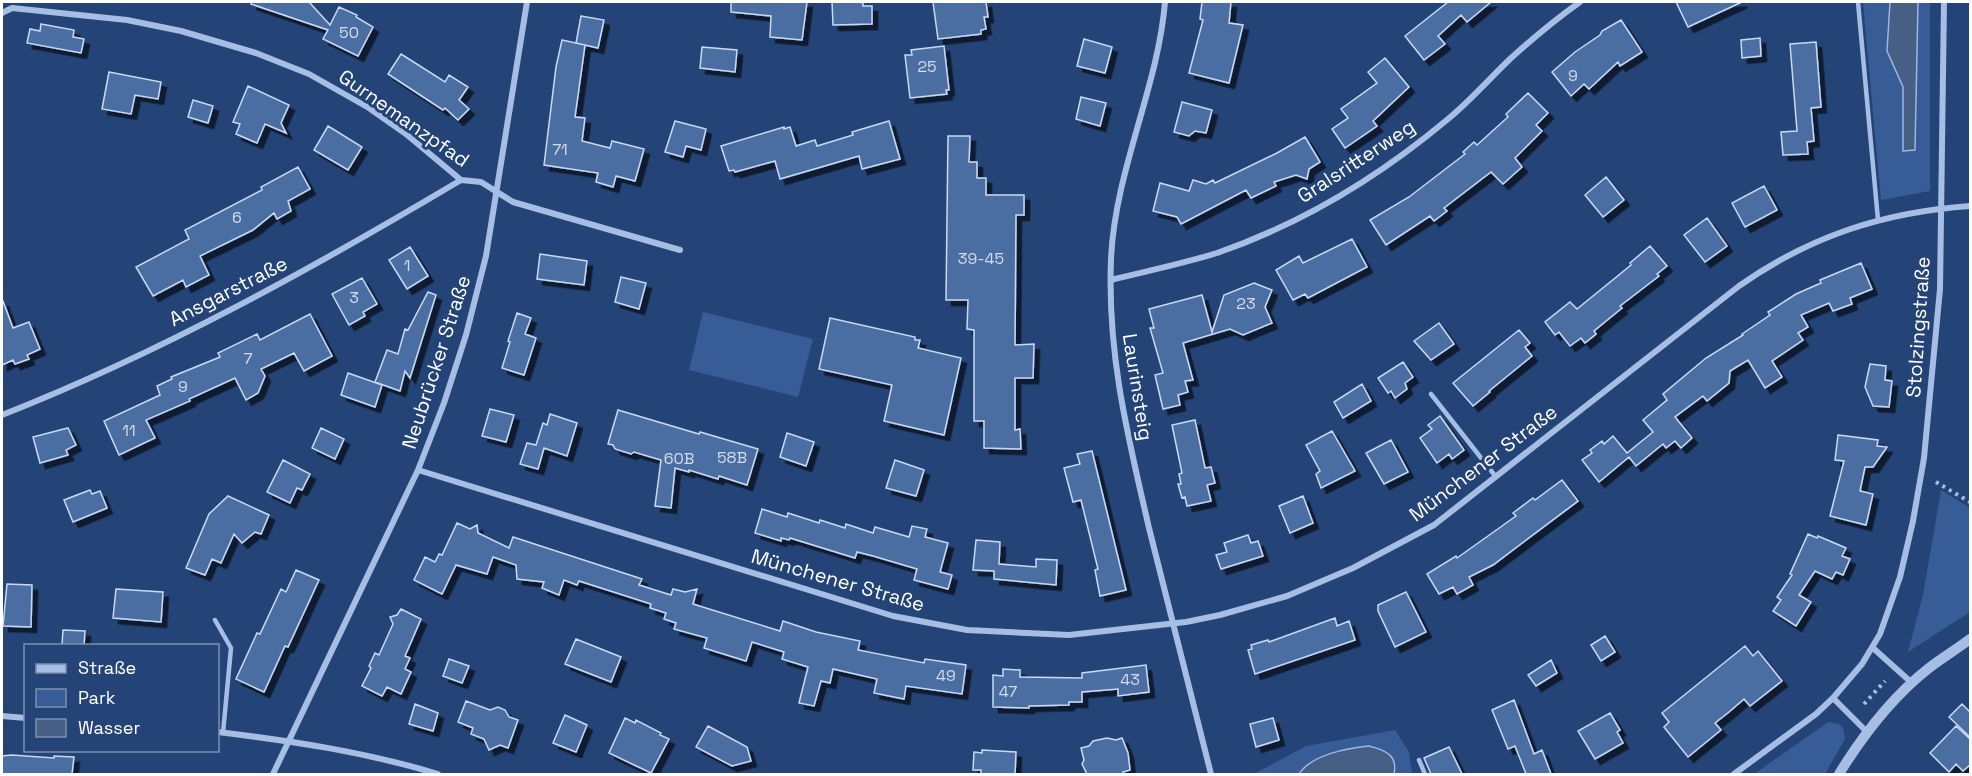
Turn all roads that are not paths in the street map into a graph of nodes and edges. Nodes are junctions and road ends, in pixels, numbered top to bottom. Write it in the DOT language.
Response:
graph roads {
  1 [pos="527,2"];
  2 [pos="1165,2"];
  3 [pos="1580,2"];
  4 [pos="1858,2"];
  5 [pos="1944,2"];
  6 [pos="2,13"];
  7 [pos="461,180"];
  8 [pos="498,192"];
  9 [pos="1971,206"];
  10 [pos="1941,208"];
  11 [pos="1878,220"];
  12 [pos="680,249"];
  13 [pos="1111,280"];
  14 [pos="1431,394"];
  15 [pos="2,415"];
  16 [pos="418,470"];
  17 [pos="1496,477"];
  18 [pos="215,620"];
  19 [pos="1173,624"];
  20 [pos="1971,639"];
  21 [pos="1873,648"];
  22 [pos="1912,683"];
  23 [pos="1833,698"];
  24 [pos="2,716"];
  25 [pos="24,718"];
  26 [pos="1867,732"];
  27 [pos="220,733"];
  28 [pos="289,742"];
  29 [pos="1419,760"];
  30 [pos="273,774"];
  31 [pos="438,774"];
  32 [pos="1211,774"];
  33 [pos="1425,774"];
  34 [pos="1734,774"];
  35 [pos="1839,774"];
  1 -- 8 [label="street, Neubrücker Straße"];
  2 -- 13 [label="street, Laurinsteig"];
  3 -- 13 [label="street, Gralsritterweg"];
  4 -- 11 [label="lane"];
  5 -- 10 [label="street, Stolzingstraße"];
  6 -- 7 [label="street, Gurnemanzpfad"];
  7 -- 8 [label="street, Gurnemanzpfad"];
  7 -- 15 [label="street, Ansgarstraße"];
  8 -- 12 [label="street, Gurnemanzpfad"];
  8 -- 16 [label="street, Neubrücker Straße"];
  9 -- 10 [label="street, Münchener Straße"];
  10 -- 11 [label="street, Münchener Straße"];
  10 -- 21 [label="street, Stolzingstraße"];
  11 -- 17 [label="street, Münchener Straße"];
  13 -- 19 [label="street, Laurinsteig"];
  14 -- 17 [label="lane"];
  16 -- 19 [label="street, Münchener Straße"];
  16 -- 28 [label="street, Neubrücker Straße"];
  17 -- 19 [label="street, Münchener Straße"];
  18 -- 27 [label="lane"];
  19 -- 32 [label="street, Laurinsteig"];
  20 -- 22 [label="street"];
  21 -- 22 [label="street"];
  21 -- 23 [label="street, Stolzingstraße"];
  22 -- 26 [label="street"];
  23 -- 26 [label="street"];
  23 -- 34 [label="street, Stolzingstraße"];
  24 -- 25 [label="street"];
  26 -- 35 [label="street"];
  27 -- 28 [label="street"];
  28 -- 30 [label="street, Neubrücker Straße"];
  28 -- 31 [label="street"];
  29 -- 33 [label="lane"];
}
